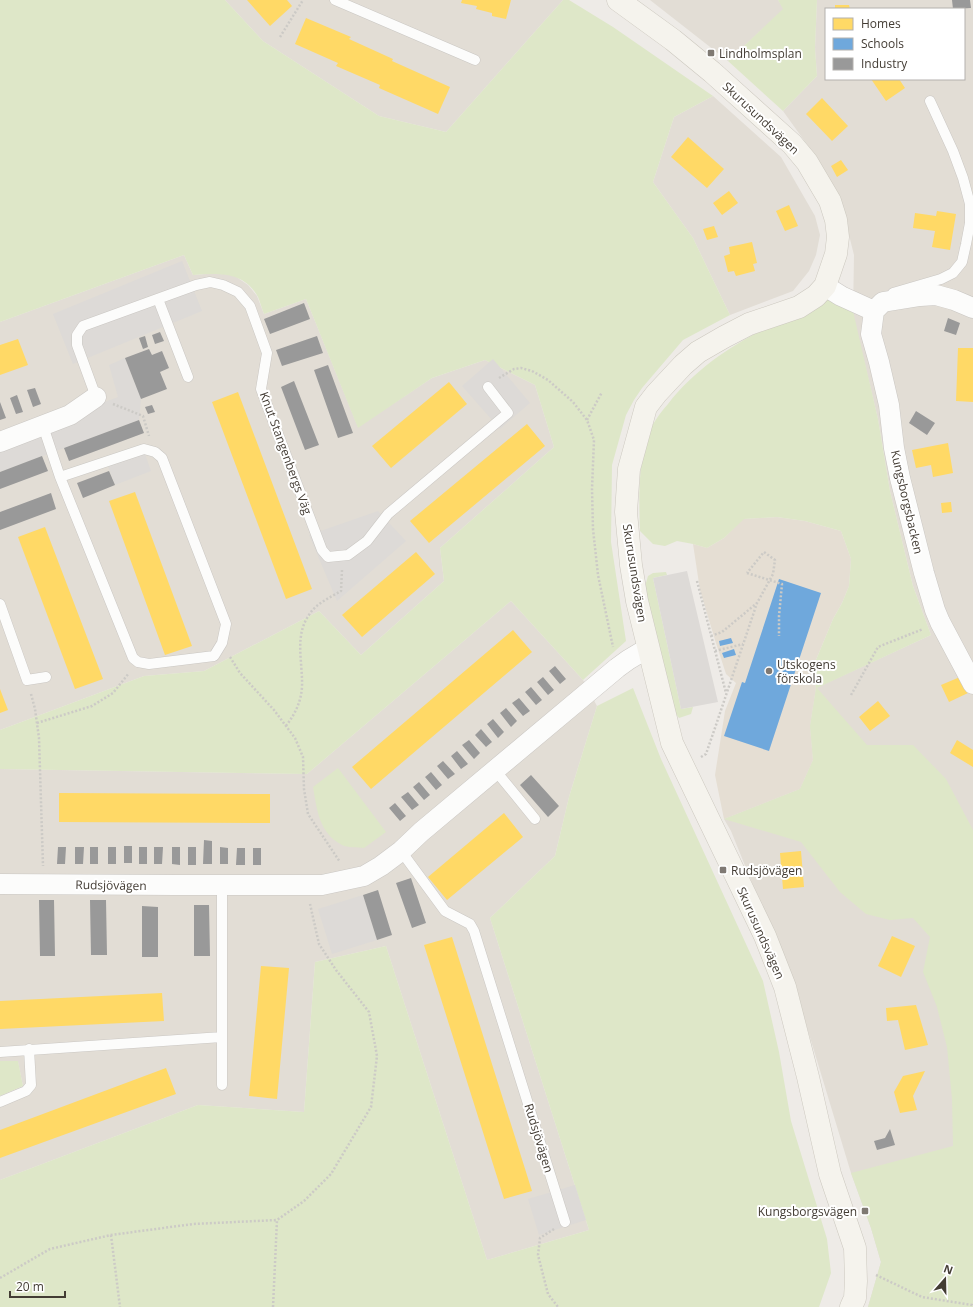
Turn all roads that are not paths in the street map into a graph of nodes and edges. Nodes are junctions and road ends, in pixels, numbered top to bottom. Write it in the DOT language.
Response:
graph roads {
  1 [pos="335,0"];
  2 [pos="618,0"];
  3 [pos="354,4"];
  4 [pos="475,60"];
  5 [pos="930,101"];
  6 [pos="825,286"];
  7 [pos="158,299"];
  8 [pos="878,307"];
  9 [pos="973,308"];
  10 [pos="188,377"];
  11 [pos="488,388"];
  12 [pos="96,397"];
  13 [pos="43,426"];
  14 [pos="0,442"];
  15 [pos="60,477"];
  16 [pos="0,604"];
  17 [pos="648,648"];
  18 [pos="46,677"];
  19 [pos="973,684"];
  20 [pos="494,770"];
  21 [pos="535,818"];
  22 [pos="401,851"];
  23 [pos="0,884"];
  24 [pos="222,885"];
  25 [pos="222,1037"];
  26 [pos="29,1049"];
  27 [pos="0,1052"];
  28 [pos="222,1085"];
  29 [pos="0,1102"];
  30 [pos="565,1222"];
  31 [pos="851,1307"];
  1 -- 3 [label="lane"];
  2 -- 6 [label="street, Skurusundsvägen"];
  3 -- 4 [label="lane"];
  5 -- 8 [label="lane"];
  6 -- 8 [label="street"];
  6 -- 17 [label="street, Skurusundsvägen"];
  7 -- 10 [label="lane"];
  7 -- 11 [label="lane, Knut Stangenbergs Väg"];
  7 -- 12 [label="lane, Knut Stangenbergs Väg"];
  8 -- 9 [label="street"];
  8 -- 19 [label="street, Kungsborgsbacken"];
  12 -- 13 [label="street"];
  13 -- 14 [label="street"];
  13 -- 15 [label="lane"];
  15 -- 15 [label="lane"];
  16 -- 18 [label="lane"];
  17 -- 20 [label="street, Rudsjövägen"];
  17 -- 31 [label="street, Skurusundsvägen"];
  20 -- 21 [label="lane"];
  20 -- 22 [label="street, Rudsjövägen"];
  22 -- 24 [label="street, Rudsjövägen"];
  22 -- 30 [label="lane, Rudsjövägen"];
  23 -- 24 [label="street, Rudsjövägen"];
  24 -- 25 [label="lane"];
  25 -- 26 [label="lane"];
  25 -- 28 [label="lane"];
  26 -- 27 [label="lane"];
  26 -- 29 [label="lane"];
}
